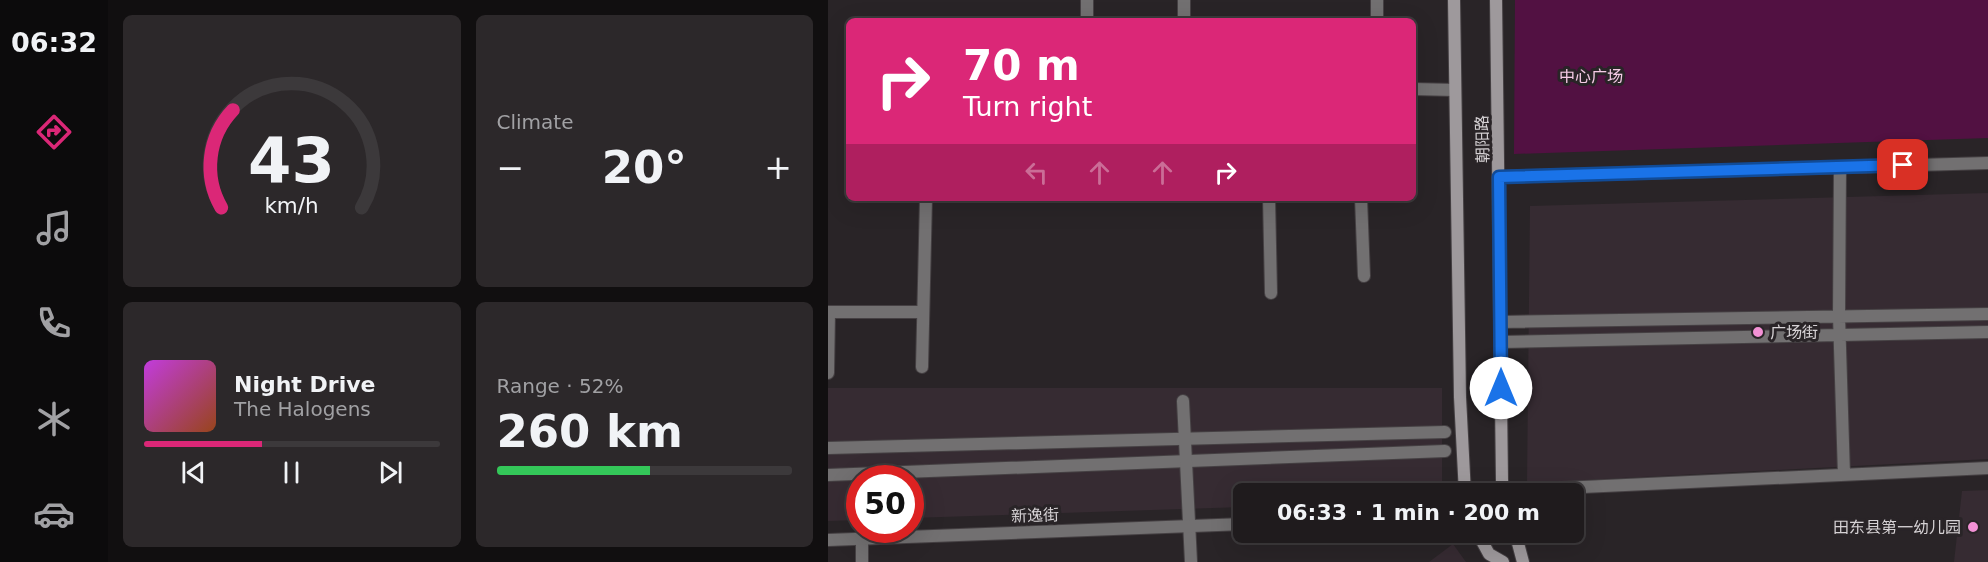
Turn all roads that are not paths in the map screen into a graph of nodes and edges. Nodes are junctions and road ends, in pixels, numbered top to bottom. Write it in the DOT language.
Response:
graph roads {
  1 [pos="1087,0"];
  2 [pos="1184,0"];
  3 [pos="1377,0"];
  4 [pos="1454,0"];
  5 [pos="1496,0"];
  6 [pos="1087,18"];
  7 [pos="1184,18"];
  8 [pos="1377,18"];
  9 [pos="1416,89"];
  10 [pos="1455,90"];
  11 [pos="1988,163"];
  12 [pos="1840,167"];
  13 [pos="1499,177"];
  14 [pos="926,201"];
  15 [pos="1269,201"];
  16 [pos="1361,201"];
  17 [pos="1364,276"];
  18 [pos="1271,293"];
  19 [pos="923,312"];
  20 [pos="1988,314"];
  21 [pos="1839,316"];
  22 [pos="1501,322"];
  23 [pos="1988,332"];
  24 [pos="1839,335"];
  25 [pos="1501,342"];
  26 [pos="922,367"];
  27 [pos="828,373"];
  28 [pos="1183,401"];
  29 [pos="1445,432"];
  30 [pos="1185,439"];
  31 [pos="828,448"];
  32 [pos="1445,451"];
  33 [pos="1187,461"];
  34 [pos="1988,468"];
  35 [pos="828,475"];
  36 [pos="1844,475"];
  37 [pos="1464,483"];
  38 [pos="1502,483"];
  39 [pos="1584,487"];
  40 [pos="1233,524"];
  41 [pos="1191,526"];
  42 [pos="924,536"];
  43 [pos="846,539"];
  44 [pos="828,540"];
  45 [pos="862,543"];
  46 [pos="1481,543"];
  47 [pos="1518,543"];
  48 [pos="1486,558"];
  49 [pos="862,562"];
  50 [pos="1191,562"];
  51 [pos="1503,562"];
  52 [pos="1523,562"];
  1 -- 6 [label="street"];
  2 -- 7 [label="street"];
  3 -- 8 [label="street"];
  4 -- 10 [label="main road, 朝阳路"];
  5 -- 13 [label="main road, 朝阳路"];
  9 -- 10 [label="street"];
  10 -- 37 [label="main road, 朝阳路"];
  11 -- 12 [label="street"];
  12 -- 13 [label="street"];
  12 -- 21 [label="street"];
  13 -- 22 [label="main road, 朝阳路"];
  14 -- 19 [label="street"];
  15 -- 18 [label="street"];
  16 -- 17 [label="street"];
  19 -- 26 [label="street"];
  19 -- 27 [label="street"];
  20 -- 21 [label="street"];
  21 -- 22 [label="street"];
  21 -- 24 [label="street"];
  22 -- 25 [label="main road, 朝阳路"];
  23 -- 24 [label="street"];
  24 -- 25 [label="street"];
  24 -- 36 [label="street"];
  25 -- 38 [label="main road, 朝阳路"];
  28 -- 30 [label="street"];
  29 -- 30 [label="street"];
  30 -- 31 [label="street"];
  30 -- 33 [label="street"];
  32 -- 33 [label="street"];
  33 -- 35 [label="street"];
  33 -- 41 [label="street"];
  34 -- 36 [label="street"];
  36 -- 39 [label="street"];
  40 -- 41 [label="street, 新逸街"];
  41 -- 42 [label="street, 新逸街"];
  41 -- 50 [label="street"];
  43 -- 44 [label="street, 新逸街"];
  45 -- 49 [label="street"];
  46 -- 48 [label="main road"];
  47 -- 52 [label="main road"];
  48 -- 51 [label="main road"];
}
